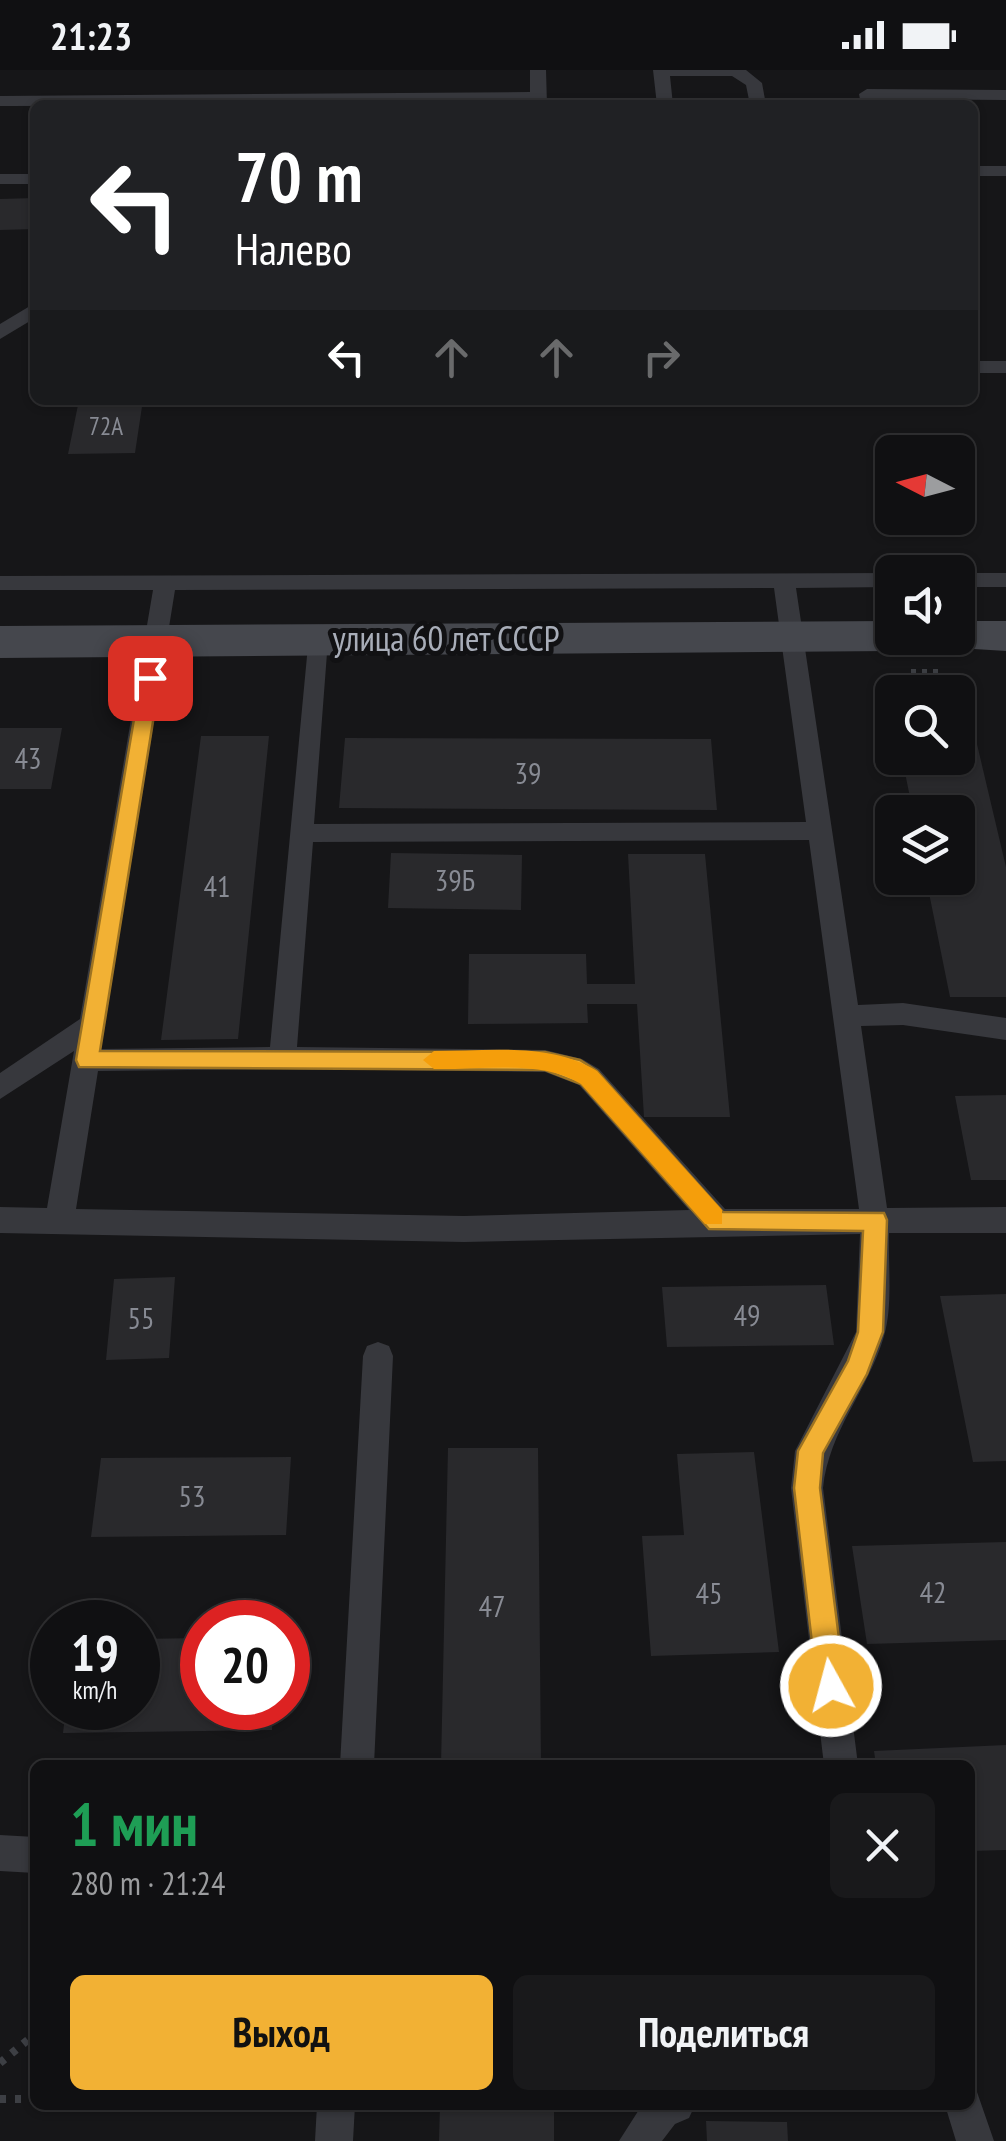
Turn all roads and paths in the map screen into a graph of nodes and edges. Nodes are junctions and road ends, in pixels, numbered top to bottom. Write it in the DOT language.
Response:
graph roads {
  1 [pos="538,70"];
  2 [pos="862,70"];
  3 [pos="661,71"];
  4 [pos="1006,95"];
  5 [pos="0,100"];
  6 [pos="30,100"];
  7 [pos="539,100"];
  8 [pos="664,100"];
  9 [pos="757,100"];
  10 [pos="868,100"];
  11 [pos="978,171"];
  12 [pos="1006,171"];
  13 [pos="30,178"];
  14 [pos="0,179"];
  15 [pos="30,313"];
  16 [pos="0,334"];
  17 [pos="1006,367"];
  18 [pos="978,368"];
  19 [pos="784,580"];
  20 [pos="875,580"];
  21 [pos="975,580"];
  22 [pos="1006,580"];
  23 [pos="0,584"];
  24 [pos="165,584"];
  25 [pos="875,636"];
  26 [pos="975,636"];
  27 [pos="1006,636"];
  28 [pos="791,637"];
  29 [pos="317,640"];
  30 [pos="0,642"];
  31 [pos="156,642"];
  32 [pos="817,831"];
  33 [pos="304,832"];
  34 [pos="845,1016"];
  35 [pos="93,1024"];
  36 [pos="1006,1028"];
  37 [pos="283,1058"];
  38 [pos="87,1060"];
  39 [pos="0,1088"];
  40 [pos="60,1218"];
  41 [pos="0,1220"];
  42 [pos="876,1220"];
  43 [pos="1006,1220"];
  44 [pos="718,1222"];
  45 [pos="378,1356"];
  46 [pos="357,1760"];
  47 [pos="840,1760"];
  48 [pos="0,1853"];
  49 [pos="30,1855"];
  50 [pos="30,2038"];
  51 [pos="0,2063"];
  52 [pos="30,2098"];
  53 [pos="0,2099"];
  54 [pos="336,2110"];
  55 [pos="662,2110"];
  56 [pos="966,2110"];
  57 [pos="334,2141"];
  58 [pos="638,2141"];
  59 [pos="975,2141"];
  1 -- 7 [label="lane"];
  2 -- 10 [label="lane"];
  3 -- 8 [label="lane"];
  3 -- 9 [label="lane"];
  4 -- 10 [label="lane"];
  5 -- 6 [label="lane"];
  11 -- 12 [label="lane"];
  13 -- 14 [label="lane"];
  15 -- 16 [label="lane"];
  17 -- 18 [label="lane"];
  19 -- 20 [label="lane"];
  19 -- 24 [label="lane"];
  19 -- 28 [label="lane"];
  21 -- 22 [label="lane"];
  23 -- 24 [label="lane"];
  24 -- 31 [label="lane"];
  25 -- 28 [label="main road, улица 60 лет СССР"];
  26 -- 27 [label="main road"];
  28 -- 29 [label="main road, улица 60 лет СССР"];
  28 -- 32 [label="lane"];
  29 -- 31 [label="main road, улица 60 лет СССР"];
  29 -- 33 [label="lane"];
  30 -- 31 [label="main road, улица 60 лет СССР"];
  31 -- 35 [label="lane"];
  32 -- 33 [label="lane"];
  32 -- 34 [label="lane"];
  33 -- 37 [label="lane"];
  34 -- 36 [label="lane"];
  34 -- 42 [label="lane"];
  35 -- 38 [label="lane"];
  35 -- 39 [label="lane"];
  37 -- 38 [label="lane"];
  37 -- 44 [label="lane"];
  38 -- 40 [label="lane"];
  40 -- 41 [label="lane"];
  40 -- 44 [label="lane"];
  42 -- 43 [label="lane"];
  42 -- 44 [label="lane"];
  42 -- 47 [label="lane"];
  45 -- 46 [label="lane"];
  48 -- 49 [label="lane"];
  50 -- 51 [label="path"];
  52 -- 53 [label="path"];
  54 -- 57 [label="lane"];
  55 -- 58 [label="lane"];
  56 -- 59 [label="lane"];
}
